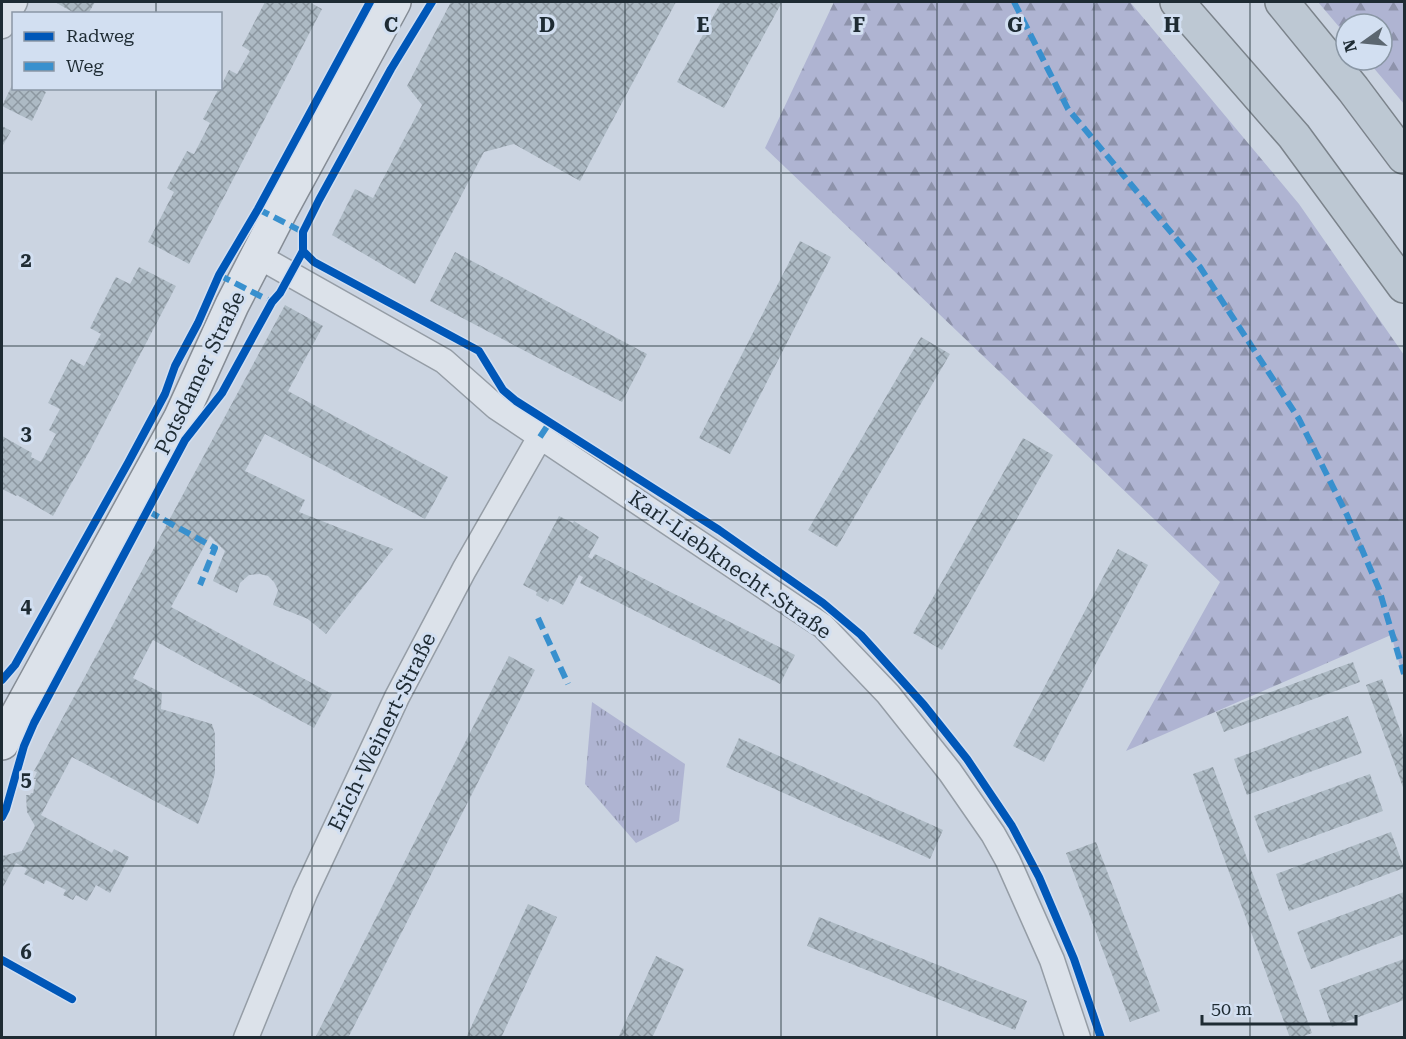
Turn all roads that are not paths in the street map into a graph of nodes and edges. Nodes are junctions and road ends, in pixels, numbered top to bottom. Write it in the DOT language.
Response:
graph roads {
  1 [pos="15,2"];
  2 [pos="394,2"];
  3 [pos="1177,2"];
  4 [pos="1282,2"];
  5 [pos="2,26"];
  6 [pos="1404,157"];
  7 [pos="258,256"];
  8 [pos="1404,286"];
  9 [pos="540,437"];
  10 [pos="2,743"];
  11 [pos="246,1038"];
  12 [pos="1078,1038"];
  1 -- 5 [label="street"];
  2 -- 7 [label="main road, Potsdamer Straße"];
  3 -- 8 [label="highway"];
  4 -- 6 [label="highway"];
  7 -- 9 [label="street, Karl-Liebknecht-Straße"];
  7 -- 10 [label="main road, Potsdamer Straße"];
  9 -- 11 [label="street, Erich-Weinert-Straße"];
  9 -- 12 [label="street, Karl-Liebknecht-Straße"];
}
